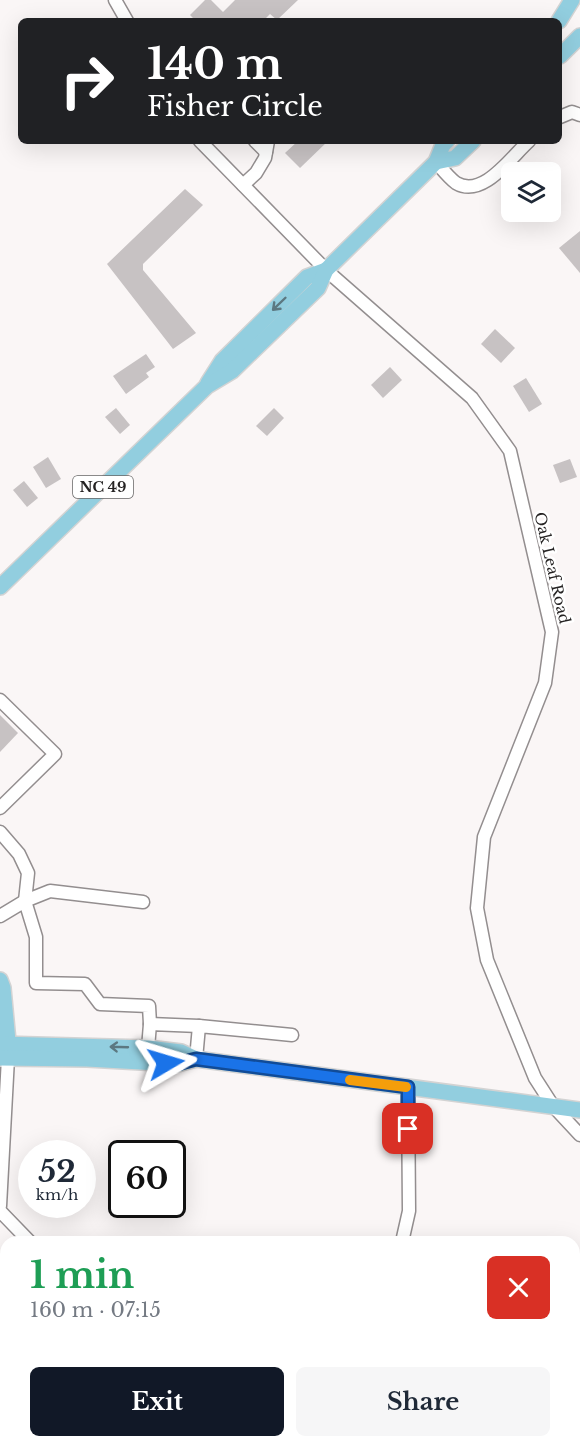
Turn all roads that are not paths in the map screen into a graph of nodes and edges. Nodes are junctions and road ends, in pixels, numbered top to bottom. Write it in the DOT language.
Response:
graph roads {
  1 [pos="115,0"];
  2 [pos="572,0"];
  3 [pos="125,18"];
  4 [pos="561,18"];
  5 [pos="580,36"];
  6 [pos="562,54"];
  7 [pos="580,115"];
  8 [pos="562,116"];
  9 [pos="203,144"];
  10 [pos="444,144"];
  11 [pos="470,144"];
  12 [pos="526,144"];
  13 [pos="267,146"];
  14 [pos="436,162"];
  15 [pos="243,185"];
  16 [pos="326,270"];
  17 [pos="0,587"];
  18 [pos="0,700"];
  19 [pos="0,808"];
  20 [pos="0,831"];
  21 [pos="25,901"];
  22 [pos="144,902"];
  23 [pos="0,916"];
  24 [pos="0,980"];
  25 [pos="150,1024"];
  26 [pos="199,1026"];
  27 [pos="292,1035"];
  28 [pos="148,1048"];
  29 [pos="4,1051"];
  30 [pos="196,1059"];
  31 [pos="408,1087"];
  32 [pos="553,1106"];
  33 [pos="580,1110"];
  34 [pos="3,1124"];
  35 [pos="580,1135"];
  36 [pos="0,1206"];
  37 [pos="0,1211"];
  38 [pos="24,1236"];
  39 [pos="405,1236"];
  1 -- 3 [label="street"];
  2 -- 4 [label="main road"];
  5 -- 6 [label="main road"];
  7 -- 8 [label="street"];
  9 -- 15 [label="street, Oak Leaf Road"];
  10 -- 14 [label="main road, NC 49"];
  11 -- 14 [label="main road, NC 49"];
  12 -- 14 [label="street"];
  13 -- 15 [label="street"];
  14 -- 16 [label="main road, NC 49"];
  15 -- 16 [label="street, Oak Leaf Road"];
  16 -- 17 [label="main road, NC 49"];
  16 -- 32 [label="street, Oak Leaf Road"];
  18 -- 19 [label="street"];
  20 -- 21 [label="street"];
  21 -- 22 [label="street"];
  21 -- 23 [label="street"];
  21 -- 25 [label="street"];
  24 -- 29 [label="main road"];
  25 -- 26 [label="street"];
  25 -- 28 [label="street"];
  26 -- 27 [label="street"];
  26 -- 30 [label="street"];
  28 -- 29 [label="main road, one-way"];
  28 -- 30 [label="main road"];
  29 -- 30 [label="main road"];
  29 -- 34 [label="street"];
  30 -- 31 [label="main road"];
  31 -- 32 [label="main road"];
  31 -- 39 [label="street"];
  32 -- 33 [label="main road"];
  32 -- 35 [label="street, Oak Leaf Road"];
  34 -- 36 [label="street"];
  37 -- 38 [label="street"];
}
